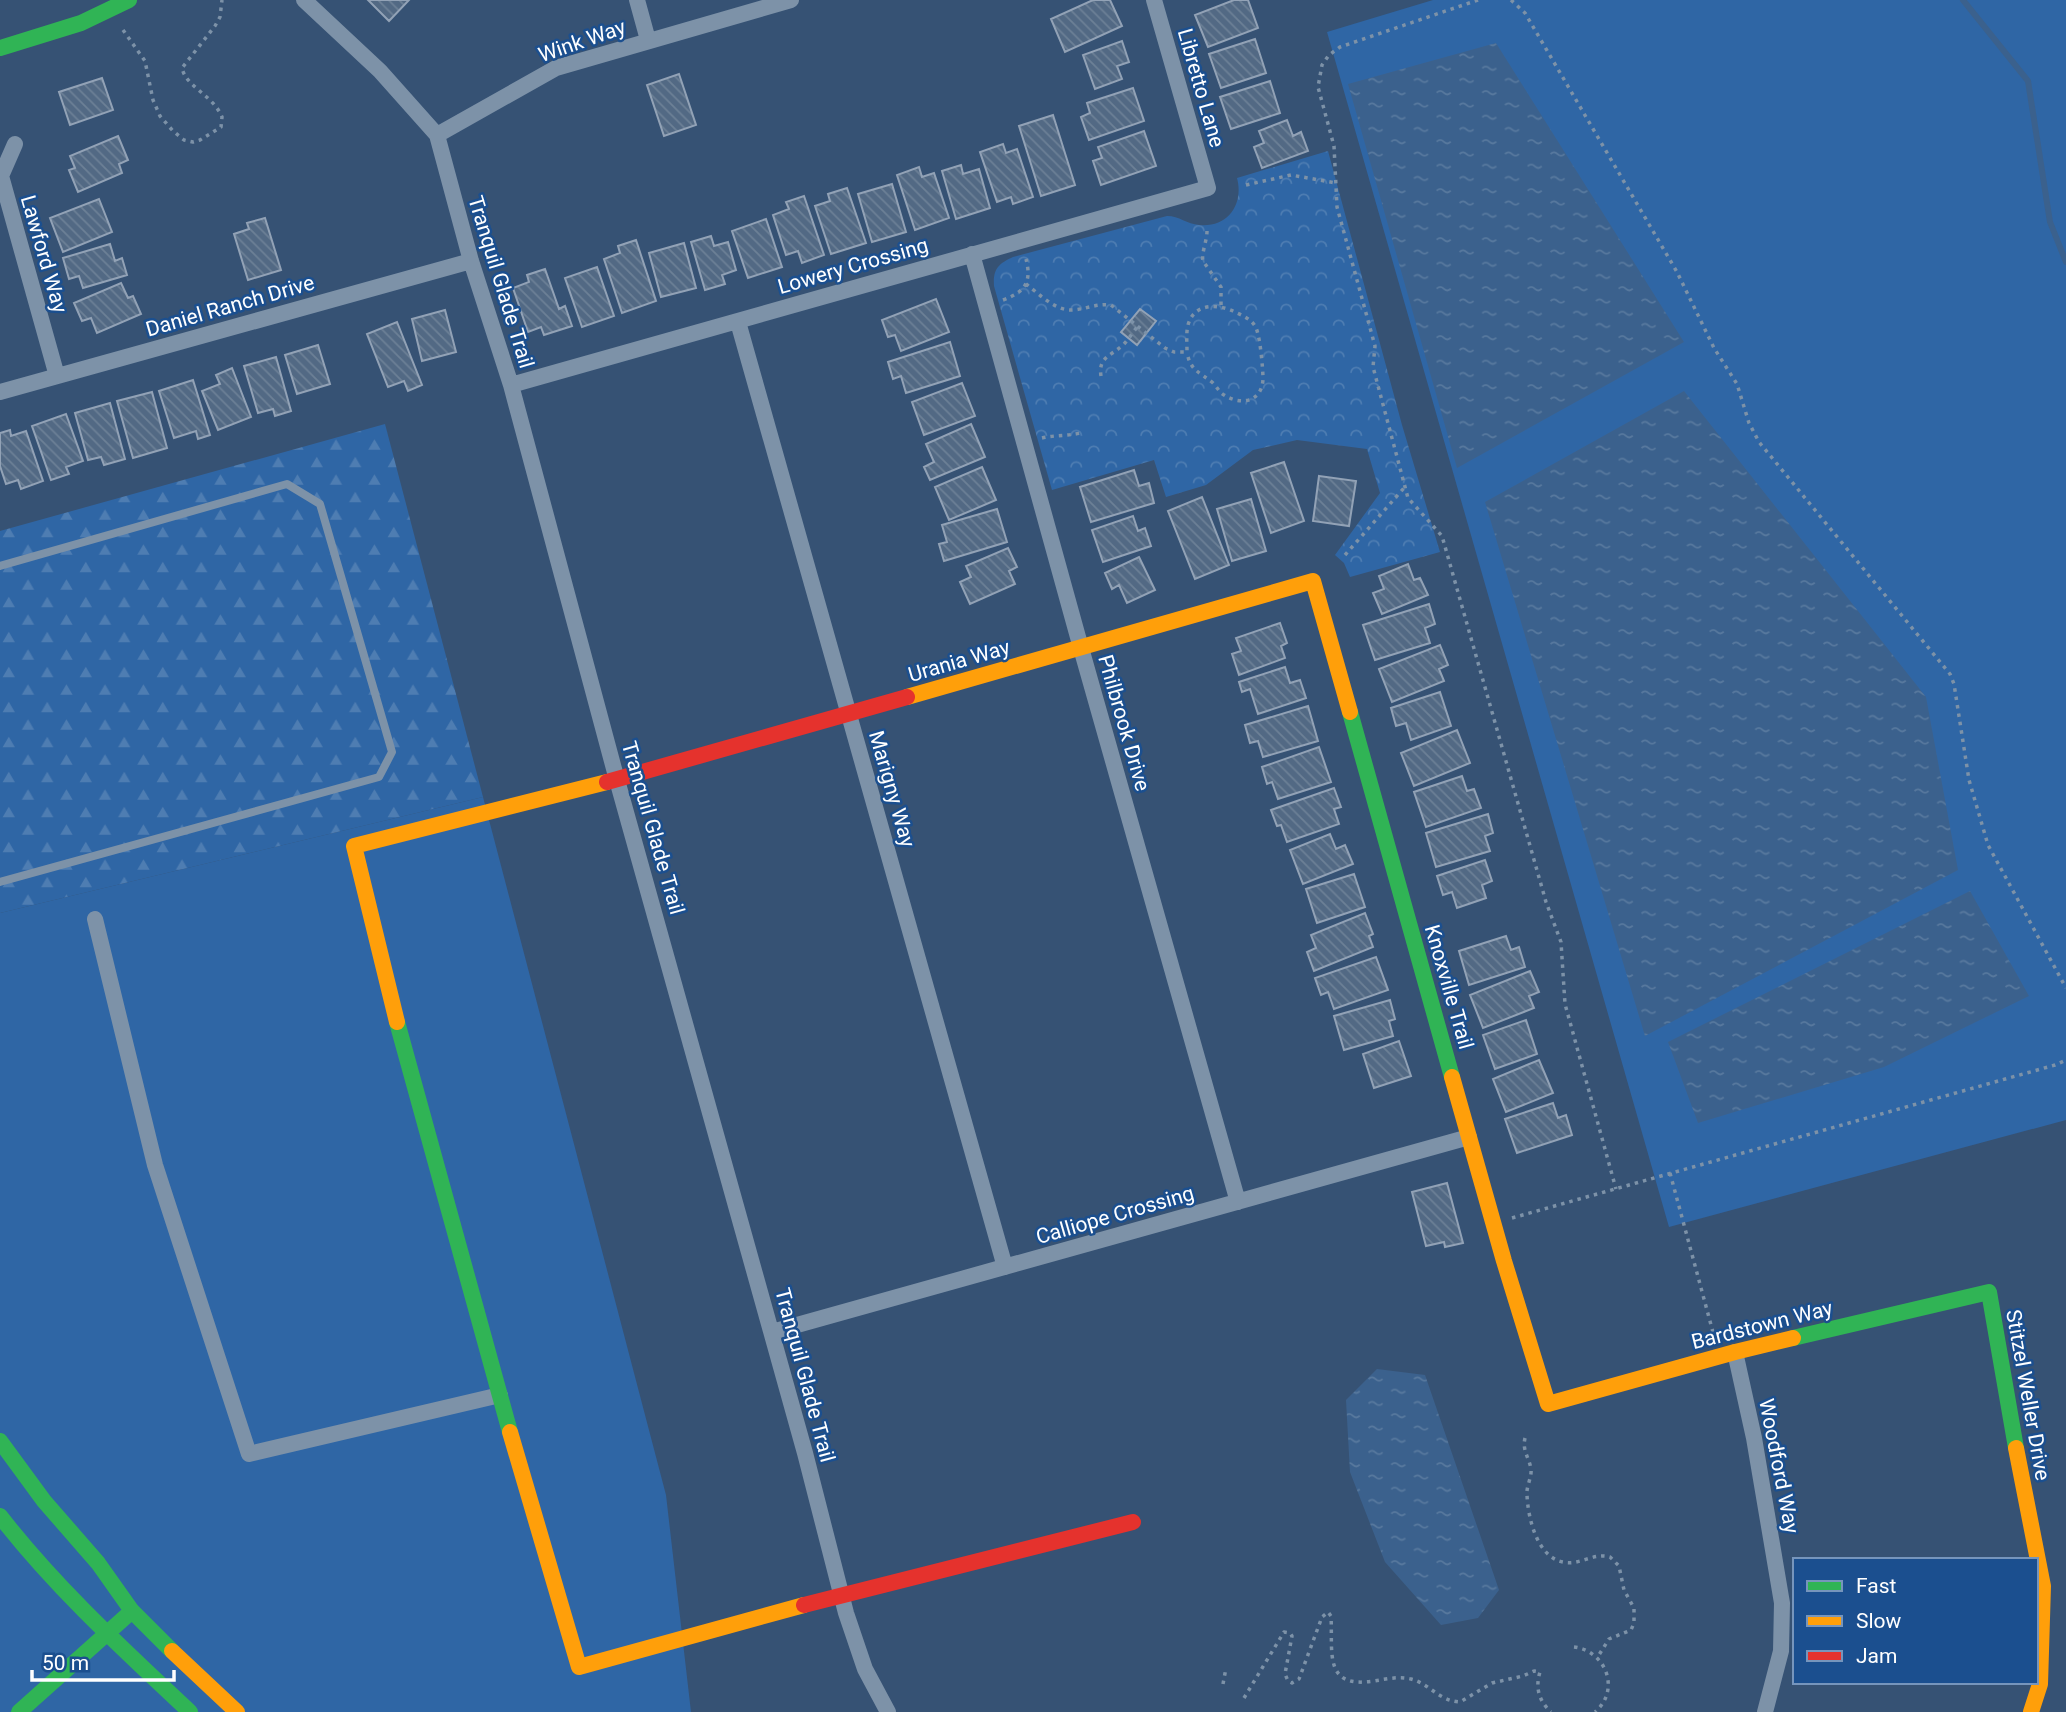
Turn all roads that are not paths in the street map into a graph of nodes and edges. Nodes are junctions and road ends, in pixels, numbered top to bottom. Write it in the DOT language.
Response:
graph roads {
  1 [pos="129,0"];
  2 [pos="304,0"];
  3 [pos="637,0"];
  4 [pos="792,0"];
  5 [pos="1154,0"];
  6 [pos="648,40"];
  7 [pos="0,48"];
  8 [pos="437,135"];
  9 [pos="15,144"];
  10 [pos="1208,188"];
  11 [pos="972,254"];
  12 [pos="471,261"];
  13 [pos="738,322"];
  14 [pos="57,376"];
  15 [pos="511,385"];
  16 [pos="0,392"];
  17 [pos="0,566"];
  18 [pos="1313,580"];
  19 [pos="1081,648"];
  20 [pos="849,714"];
  21 [pos="617,780"];
  22 [pos="0,881"];
  23 [pos="95,919"];
  24 [pos="1469,1137"];
  25 [pos="1238,1202"];
  26 [pos="1005,1267"];
  27 [pos="1989,1292"];
  28 [pos="772,1332"];
  29 [pos="1735,1352"];
  30 [pos="500,1395"];
  31 [pos="1548,1404"];
  32 [pos="0,1441"];
  33 [pos="0,1516"];
  34 [pos="1133,1522"];
  35 [pos="2037,1558"];
  36 [pos="2038,1563"];
  37 [pos="842,1594"];
  38 [pos="132,1611"];
  39 [pos="107,1633"];
  40 [pos="19,1712"];
  41 [pos="190,1712"];
  42 [pos="237,1712"];
  43 [pos="888,1712"];
  44 [pos="1765,1712"];
  45 [pos="2031,1712"];
  1 -- 7 [label="street"];
  2 -- 8 [label="street, Tranquil Glade Trail"];
  3 -- 6 [label="street"];
  4 -- 6 [label="street, Wink Way"];
  5 -- 10 [label="street, Libretto Lane"];
  6 -- 8 [label="street, Wink Way"];
  8 -- 12 [label="street, Tranquil Glade Trail"];
  9 -- 14 [label="street, Lawford Way"];
  10 -- 11 [label="street, Lowery Crossing"];
  11 -- 13 [label="street, Lowery Crossing"];
  11 -- 19 [label="street, Philbrook Drive"];
  12 -- 14 [label="street, Daniel Ranch Drive"];
  12 -- 15 [label="street, Tranquil Glade Trail"];
  13 -- 15 [label="street, Lowery Crossing"];
  13 -- 20 [label="street, Marigny Way"];
  14 -- 16 [label="street, Daniel Ranch Drive"];
  15 -- 21 [label="street, Tranquil Glade Trail"];
  17 -- 22 [label="lane"];
  18 -- 19 [label="street, Urania Way"];
  18 -- 24 [label="street, Knoxville Trail"];
  19 -- 20 [label="street, Urania Way"];
  19 -- 25 [label="street, Philbrook Drive"];
  20 -- 21 [label="street, Urania Way"];
  20 -- 26 [label="street, Marigny Way"];
  21 -- 28 [label="street, Tranquil Glade Trail"];
  21 -- 30 [label="street, Urania Way"];
  23 -- 30 [label="street"];
  24 -- 25 [label="street, Calliope Crossing"];
  24 -- 31 [label="street, Knoxville Trail"];
  25 -- 26 [label="street, Calliope Crossing"];
  26 -- 28 [label="street, Calliope Crossing"];
  27 -- 29 [label="street, Bardstown Way"];
  27 -- 35 [label="street, Stitzel Weller Drive"];
  28 -- 37 [label="street, Tranquil Glade Trail"];
  29 -- 31 [label="street, Bardstown Way"];
  29 -- 44 [label="street, Woodford Way"];
  30 -- 37 [label="street"];
  32 -- 38 [label="street"];
  33 -- 39 [label="street"];
  34 -- 37 [label="street"];
  36 -- 45 [label="street, Stitzel Weller Drive"];
  37 -- 43 [label="street, Tranquil Glade Trail"];
  38 -- 39 [label="street"];
  38 -- 42 [label="street"];
  39 -- 40 [label="street"];
  39 -- 41 [label="street"];
}
